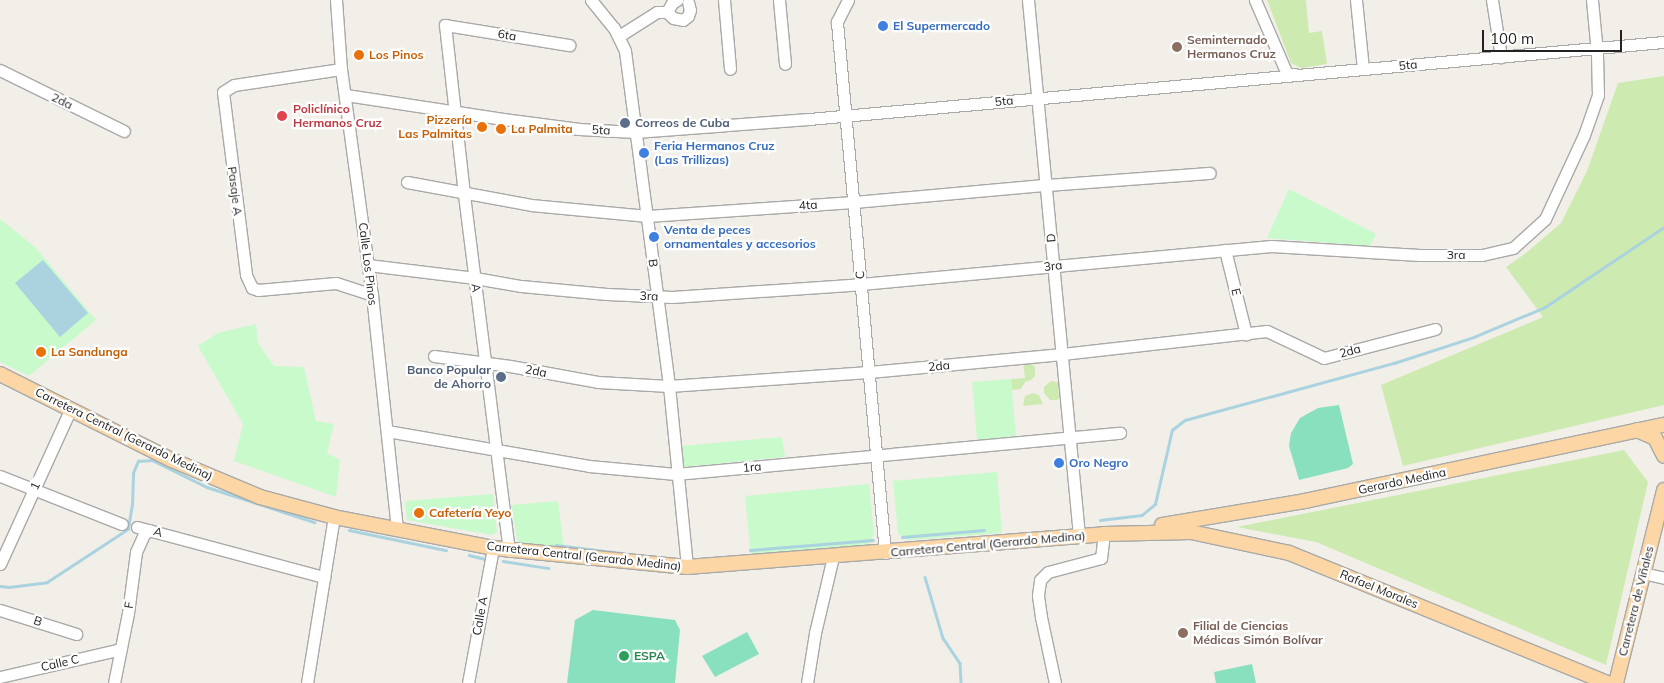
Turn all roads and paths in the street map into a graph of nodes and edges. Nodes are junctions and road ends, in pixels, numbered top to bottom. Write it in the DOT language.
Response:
graph roads {
  1 [pos="336,0"];
  2 [pos="591,0"];
  3 [pos="724,0"];
  4 [pos="779,0"];
  5 [pos="848,0"];
  6 [pos="1028,0"];
  7 [pos="1255,0"];
  8 [pos="1356,0"];
  9 [pos="1492,0"];
  10 [pos="1592,0"];
  11 [pos="684,1"];
  12 [pos="667,12"];
  13 [pos="445,26"];
  14 [pos="619,36"];
  15 [pos="1664,42"];
  16 [pos="569,45"];
  17 [pos="1597,48"];
  18 [pos="1501,57"];
  19 [pos="784,64"];
  20 [pos="341,69"];
  21 [pos="730,69"];
  22 [pos="1363,69"];
  23 [pos="0,70"];
  24 [pos="1297,75"];
  25 [pos="346,95"];
  26 [pos="1037,98"];
  27 [pos="454,110"];
  28 [pos="845,114"];
  29 [pos="124,131"];
  30 [pos="635,132"];
  31 [pos="1210,173"];
  32 [pos="407,182"];
  33 [pos="1046,185"];
  34 [pos="464,194"];
  35 [pos="854,202"];
  36 [pos="647,216"];
  37 [pos="1225,250"];
  38 [pos="368,265"];
  39 [pos="1054,266"];
  40 [pos="475,278"];
  41 [pos="861,284"];
  42 [pos="372,295"];
  43 [pos="658,297"];
  44 [pos="1435,329"];
  45 [pos="1246,334"];
  46 [pos="1062,354"];
  47 [pos="434,356"];
  48 [pos="485,362"];
  49 [pos="869,372"];
  50 [pos="0,374"];
  51 [pos="669,386"];
  52 [pos="71,408"];
  53 [pos="1664,425"];
  54 [pos="1637,430"];
  55 [pos="387,431"];
  56 [pos="1120,433"];
  57 [pos="1070,438"];
  58 [pos="496,449"];
  59 [pos="877,456"];
  60 [pos="1664,456"];
  61 [pos="676,474"];
  62 [pos="0,476"];
  63 [pos="1664,490"];
  64 [pos="33,491"];
  65 [pos="334,517"];
  66 [pos="122,524"];
  67 [pos="137,527"];
  68 [pos="397,529"];
  69 [pos="150,530"];
  70 [pos="1140,531"];
  71 [pos="1104,534"];
  72 [pos="1079,536"];
  73 [pos="493,548"];
  74 [pos="510,551"];
  75 [pos="885,553"];
  76 [pos="833,557"];
  77 [pos="0,564"];
  78 [pos="687,567"];
  79 [pos="1643,572"];
  80 [pos="324,577"];
  81 [pos="1664,578"];
  82 [pos="0,610"];
  83 [pos="76,634"];
  84 [pos="121,648"];
  85 [pos="1560,663"];
  86 [pos="0,677"];
  87 [pos="114,683"];
  88 [pos="307,683"];
  89 [pos="468,683"];
  90 [pos="806,683"];
  91 [pos="1055,683"];
  92 [pos="1582,683"];
  93 [pos="1608,683"];
  94 [pos="1616,683"];
  1 -- 20 [label="street, Calle Los Pinos"];
  2 -- 14 [label="street, B"];
  3 -- 21 [label="street"];
  4 -- 19 [label="street"];
  5 -- 28 [label="street, C"];
  6 -- 26 [label="street, D"];
  7 -- 24 [label="street"];
  8 -- 22 [label="street"];
  9 -- 18 [label="street"];
  10 -- 17 [label="street, 3ra"];
  11 -- 12 [label="street"];
  11 -- 12 [label="street"];
  12 -- 14 [label="street"];
  13 -- 16 [label="street, 6ta"];
  13 -- 27 [label="street, A"];
  14 -- 30 [label="street, B"];
  15 -- 17 [label="street, 5ta"];
  17 -- 18 [label="street, 5ta"];
  17 -- 37 [label="street, 3ra"];
  18 -- 22 [label="street, 5ta"];
  20 -- 25 [label="street, Calle Los Pinos"];
  20 -- 42 [label="street, Pasaje A"];
  22 -- 24 [label="street, 5ta"];
  23 -- 29 [label="street, 2da"];
  24 -- 26 [label="street, 5ta"];
  25 -- 27 [label="street, 5ta"];
  25 -- 38 [label="street, Calle Los Pinos"];
  26 -- 28 [label="street, 5ta"];
  26 -- 33 [label="street, D"];
  27 -- 30 [label="street, 5ta"];
  27 -- 34 [label="street, A"];
  28 -- 30 [label="street, 5ta"];
  28 -- 35 [label="street, C"];
  30 -- 36 [label="street, B"];
  31 -- 33 [label="street, 4ta"];
  32 -- 34 [label="street, 4ta"];
  33 -- 35 [label="street, 4ta"];
  33 -- 39 [label="street, D"];
  34 -- 36 [label="street, 4ta"];
  34 -- 40 [label="street, A"];
  35 -- 36 [label="street, 4ta"];
  35 -- 41 [label="street, C"];
  36 -- 43 [label="street, B"];
  37 -- 39 [label="street, 3ra"];
  37 -- 45 [label="street, E"];
  38 -- 40 [label="street, 3ra"];
  38 -- 42 [label="street, Calle Los Pinos"];
  39 -- 41 [label="street, 3ra"];
  39 -- 46 [label="street, D"];
  40 -- 43 [label="street, 3ra"];
  40 -- 48 [label="street, A"];
  41 -- 43 [label="street, 3ra"];
  41 -- 49 [label="street, C"];
  42 -- 55 [label="street, Calle Los Pinos"];
  43 -- 51 [label="street, B"];
  44 -- 45 [label="street, 2da"];
  45 -- 46 [label="street, 2da"];
  46 -- 49 [label="street, 2da"];
  46 -- 57 [label="street, D"];
  47 -- 48 [label="street, 2da"];
  48 -- 51 [label="street, 2da"];
  48 -- 58 [label="street, A"];
  49 -- 51 [label="street, 2da"];
  49 -- 59 [label="street, C"];
  50 -- 52 [label="main road, Carretera Central (Gerardo Medina)"];
  51 -- 61 [label="street, B"];
  52 -- 64 [label="street, 1"];
  52 -- 65 [label="main road, Carretera Central (Gerardo Medina)"];
  53 -- 54 [label="main road, Gerardo Medina"];
  54 -- 60 [label="main road"];
  54 -- 70 [label="main road, Gerardo Medina"];
  55 -- 58 [label="street, 1ra"];
  55 -- 68 [label="street, Calle Los Pinos"];
  56 -- 57 [label="street, 1ra"];
  57 -- 59 [label="street, 1ra"];
  57 -- 72 [label="street, D"];
  58 -- 61 [label="street, 1ra"];
  58 -- 74 [label="street, A"];
  59 -- 61 [label="street, 1ra"];
  59 -- 75 [label="street, C"];
  61 -- 78 [label="street, B"];
  62 -- 64 [label="street"];
  63 -- 79 [label="main road, Carretera de Viñales"];
  64 -- 66 [label="street"];
  64 -- 77 [label="street, 1"];
  65 -- 68 [label="main road, Carretera Central (Gerardo Medina)"];
  65 -- 80 [label="street"];
  67 -- 69 [label="street, A"];
  68 -- 73 [label="main road, Carretera Central (Gerardo Medina)"];
  69 -- 80 [label="street, A"];
  69 -- 84 [label="street, F"];
  70 -- 71 [label="main road, Carretera Central (Gerardo Medina)"];
  70 -- 85 [label="main road, Rafael Morales"];
  71 -- 72 [label="main road, Carretera Central (Gerardo Medina)"];
  71 -- 91 [label="street"];
  72 -- 75 [label="main road, Carretera Central (Gerardo Medina)"];
  73 -- 74 [label="main road, Carretera Central (Gerardo Medina)"];
  73 -- 89 [label="street, Calle A"];
  74 -- 78 [label="main road, Carretera Central (Gerardo Medina)"];
  75 -- 76 [label="main road, Carretera Central (Gerardo Medina)"];
  76 -- 78 [label="main road, Carretera Central (Gerardo Medina)"];
  76 -- 90 [label="street"];
  79 -- 81 [label="street"];
  79 -- 94 [label="main road, Carretera de Viñales"];
  80 -- 88 [label="street"];
  82 -- 83 [label="street, B"];
  84 -- 86 [label="street, Calle C"];
  84 -- 87 [label="street, F"];
  85 -- 92 [label="main road"];
  85 -- 93 [label="main road, Rafael Morales"];
}
